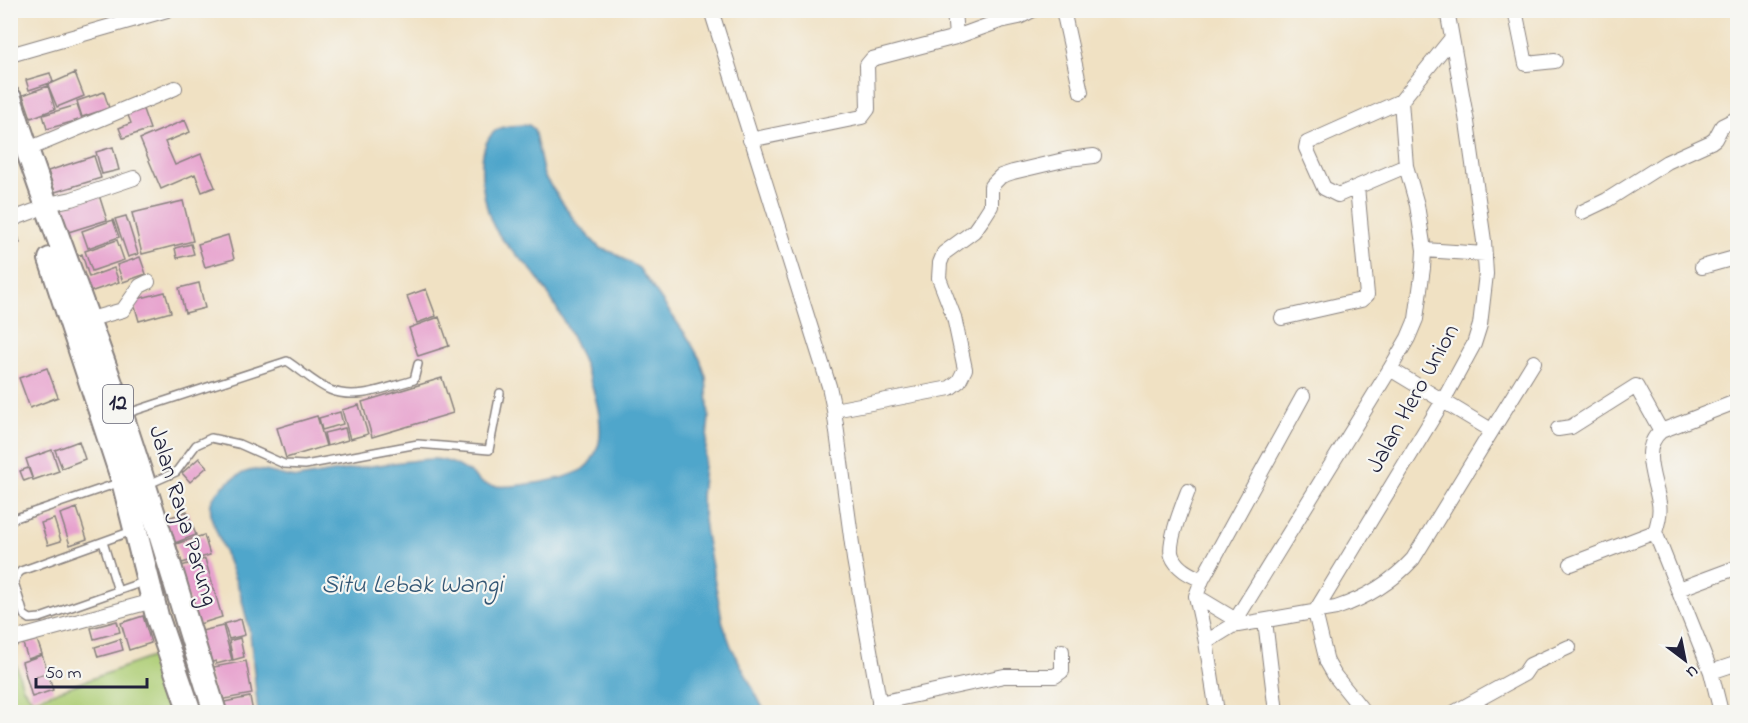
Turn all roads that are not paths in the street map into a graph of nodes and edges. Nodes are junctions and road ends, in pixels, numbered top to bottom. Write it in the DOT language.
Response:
graph roads {
  1 [pos="167,10"];
  2 [pos="711,10"];
  3 [pos="954,10"];
  4 [pos="1033,10"];
  5 [pos="1063,10"];
  6 [pos="1447,10"];
  7 [pos="1515,10"];
  8 [pos="1018,14"];
  9 [pos="956,38"];
  10 [pos="1451,39"];
  11 [pos="10,55"];
  12 [pos="1555,61"];
  13 [pos="175,87"];
  14 [pos="1081,92"];
  15 [pos="10,99"];
  16 [pos="1401,101"];
  17 [pos="1737,118"];
  18 [pos="750,140"];
  19 [pos="18,147"];
  20 [pos="1094,156"];
  21 [pos="1406,166"];
  22 [pos="134,178"];
  23 [pos="1357,187"];
  24 [pos="41,208"];
  25 [pos="1582,212"];
  26 [pos="10,220"];
  27 [pos="1424,250"];
  28 [pos="1485,254"];
  29 [pos="1737,257"];
  30 [pos="1702,267"];
  31 [pos="148,282"];
  32 [pos="1282,318"];
  33 [pos="87,320"];
  34 [pos="1534,362"];
  35 [pos="418,364"];
  36 [pos="1390,369"];
  37 [pos="97,371"];
  38 [pos="500,393"];
  39 [pos="1303,396"];
  40 [pos="1443,401"];
  41 [pos="1737,401"];
  42 [pos="834,410"];
  43 [pos="122,416"];
  44 [pos="1558,429"];
  45 [pos="1491,430"];
  46 [pos="1660,431"];
  47 [pos="134,483"];
  48 [pos="1188,491"];
  49 [pos="10,520"];
  50 [pos="135,530"];
  51 [pos="1655,531"];
  52 [pos="103,542"];
  53 [pos="1571,564"];
  54 [pos="1737,567"];
  55 [pos="1202,580"];
  56 [pos="1679,589"];
  57 [pos="150,590"];
  58 [pos="117,591"];
  59 [pos="1196,596"];
  60 [pos="1315,612"];
  61 [pos="1265,621"];
  62 [pos="1234,623"];
  63 [pos="10,640"];
  64 [pos="1206,642"];
  65 [pos="1569,647"];
  66 [pos="1062,651"];
  67 [pos="1737,663"];
  68 [pos="1711,672"];
  69 [pos="880,708"];
  70 [pos="190,712"];
  71 [pos="215,712"];
  72 [pos="1217,712"];
  73 [pos="1276,712"];
  74 [pos="1364,712"];
  75 [pos="1455,712"];
  76 [pos="1721,712"];
  1 -- 11 [label="street"];
  2 -- 18 [label="street"];
  3 -- 9 [label="street"];
  4 -- 8 [label="street"];
  5 -- 14 [label="street"];
  6 -- 10 [label="street, Jalan Hero Union"];
  7 -- 12 [label="street"];
  8 -- 9 [label="street"];
  9 -- 18 [label="street"];
  10 -- 16 [label="street"];
  10 -- 28 [label="street, Jalan Hero Union"];
  13 -- 19 [label="street"];
  15 -- 19 [label="highway, Jalan Raya Parung / 12"];
  16 -- 21 [label="street"];
  16 -- 23 [label="street"];
  17 -- 25 [label="street"];
  18 -- 42 [label="street"];
  19 -- 24 [label="highway, Jalan Raya Parung / 12"];
  20 -- 42 [label="street"];
  21 -- 23 [label="street"];
  21 -- 27 [label="street"];
  22 -- 24 [label="street"];
  23 -- 32 [label="street"];
  24 -- 26 [label="street"];
  24 -- 33 [label="highway, Jalan Raya Parung / 12"];
  24 -- 37 [label="highway, Jalan Raya Parung / 12"];
  27 -- 28 [label="street"];
  27 -- 36 [label="street"];
  28 -- 40 [label="street, Jalan Hero Union"];
  29 -- 30 [label="street"];
  31 -- 33 [label="street"];
  33 -- 37 [label="highway, Jalan Raya Parung / 12"];
  34 -- 45 [label="street"];
  35 -- 43 [label="lane"];
  36 -- 40 [label="street"];
  36 -- 62 [label="street"];
  37 -- 43 [label="highway, Jalan Raya Parung / 12"];
  37 -- 47 [label="highway, Jalan Raya Parung / 12"];
  38 -- 47 [label="lane"];
  39 -- 55 [label="street"];
  40 -- 45 [label="street"];
  40 -- 60 [label="street, Jalan Hero Union"];
  41 -- 46 [label="street"];
  42 -- 69 [label="street"];
  43 -- 47 [label="highway, Jalan Raya Parung / 12"];
  44 -- 46 [label="street"];
  45 -- 60 [label="street"];
  46 -- 51 [label="street"];
  47 -- 49 [label="lane"];
  47 -- 50 [label="highway, Jalan Raya Parung / 12"];
  47 -- 71 [label="highway, Jalan Raya Parung / 12"];
  48 -- 55 [label="street"];
  50 -- 52 [label="lane"];
  50 -- 57 [label="highway, Jalan Raya Parung / 12"];
  51 -- 53 [label="street"];
  51 -- 56 [label="street"];
  52 -- 58 [label="lane"];
  52 -- 58 [label="lane"];
  54 -- 56 [label="street"];
  55 -- 59 [label="street"];
  56 -- 68 [label="street"];
  57 -- 58 [label="lane"];
  57 -- 63 [label="street"];
  57 -- 70 [label="highway, Jalan Raya Parung / 12"];
  59 -- 62 [label="street"];
  59 -- 64 [label="street"];
  60 -- 61 [label="street"];
  60 -- 74 [label="street"];
  61 -- 62 [label="street"];
  61 -- 73 [label="street"];
  62 -- 64 [label="street"];
  64 -- 72 [label="street"];
  65 -- 75 [label="street"];
  66 -- 69 [label="street"];
  67 -- 68 [label="street"];
  68 -- 76 [label="street"];
}
